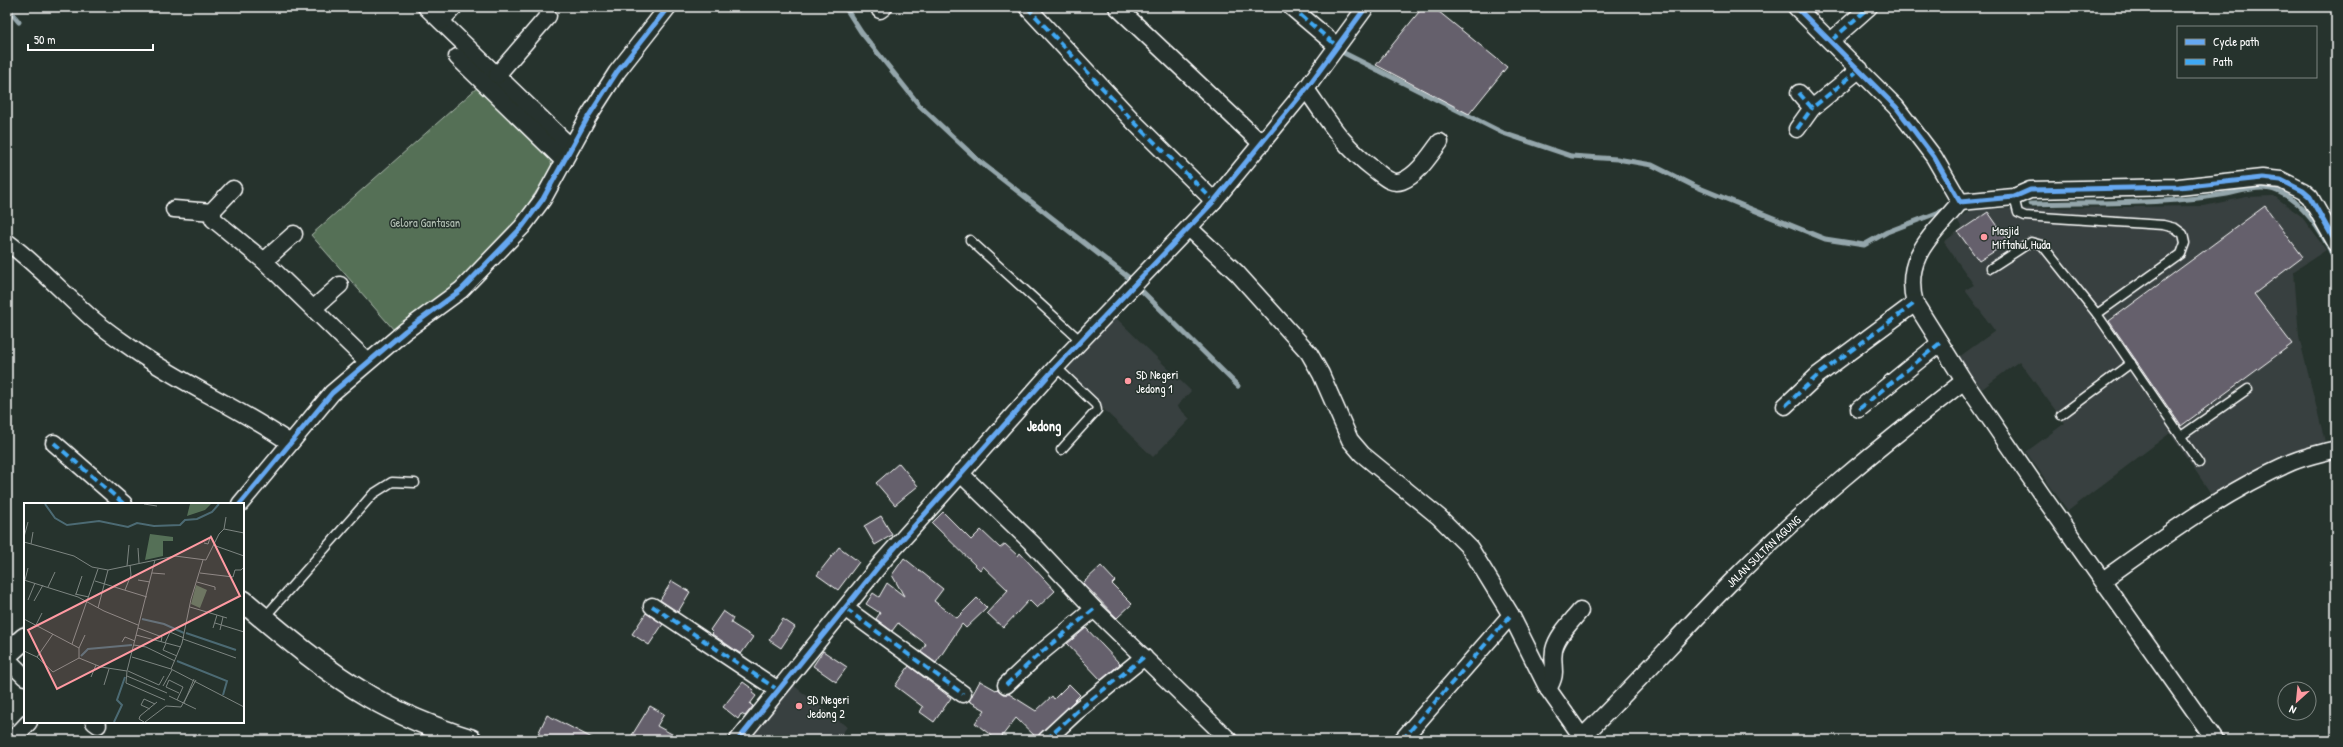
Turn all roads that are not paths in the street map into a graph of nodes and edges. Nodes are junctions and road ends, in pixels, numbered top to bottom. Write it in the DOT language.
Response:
graph roads {
  1 [pos="426,7"];
  2 [pos="454,7"];
  3 [pos="668,7"];
  4 [pos="1027,7"];
  5 [pos="1117,7"];
  6 [pos="1291,7"];
  7 [pos="1366,7"];
  8 [pos="1796,7"];
  9 [pos="1869,7"];
  10 [pos="548,16"];
  11 [pos="441,21"];
  12 [pos="1832,40"];
  13 [pos="1337,46"];
  14 [pos="457,57"];
  15 [pos="1860,69"];
  16 [pos="497,75"];
  17 [pos="1306,89"];
  18 [pos="1799,94"];
  19 [pos="1812,108"];
  20 [pos="1797,129"];
  21 [pos="1440,142"];
  22 [pos="1262,144"];
  23 [pos="568,154"];
  24 [pos="233,190"];
  25 [pos="2014,197"];
  26 [pos="1214,201"];
  27 [pos="1960,202"];
  28 [pos="174,209"];
  29 [pos="213,212"];
  30 [pos="1188,228"];
  31 [pos="294,234"];
  32 [pos="970,240"];
  33 [pos="7,242"];
  34 [pos="2336,243"];
  35 [pos="264,261"];
  36 [pos="1991,268"];
  37 [pos="340,285"];
  38 [pos="1915,303"];
  39 [pos="314,308"];
  40 [pos="2097,314"];
  41 [pos="1081,341"];
  42 [pos="1940,343"];
  43 [pos="368,362"];
  44 [pos="2131,363"];
  45 [pos="1056,367"];
  46 [pos="1964,381"];
  47 [pos="2248,388"];
  48 [pos="1785,406"];
  49 [pos="1859,409"];
  50 [pos="2061,414"];
  51 [pos="2181,436"];
  52 [pos="54,443"];
  53 [pos="290,443"];
  54 [pos="2336,449"];
  55 [pos="1061,450"];
  56 [pos="2199,463"];
  57 [pos="960,473"];
  58 [pos="415,483"];
  59 [pos="123,503"];
  60 [pos="241,503"];
  61 [pos="2103,580"];
  62 [pos="244,602"];
  63 [pos="652,606"];
  64 [pos="846,609"];
  65 [pos="1094,609"];
  66 [pos="1580,611"];
  67 [pos="1511,616"];
  68 [pos="264,618"];
  69 [pos="12,648"];
  70 [pos="1144,657"];
  71 [pos="24,675"];
  72 [pos="1006,685"];
  73 [pos="778,690"];
  74 [pos="1548,690"];
  75 [pos="963,694"];
  76 [pos="28,723"];
  77 [pos="1582,739"];
  78 [pos="12,740"];
  79 [pos="471,740"];
  80 [pos="738,740"];
  81 [pos="1046,740"];
  82 [pos="1229,740"];
  83 [pos="1402,740"];
  84 [pos="2215,740"];
  1 -- 11 [label="street"];
  2 -- 11 [label="street"];
  3 -- 23 [label="street"];
  4 -- 26 [label="street"];
  5 -- 22 [label="street"];
  6 -- 13 [label="street"];
  7 -- 13 [label="street"];
  8 -- 12 [label="street"];
  9 -- 12 [label="street"];
  10 -- 16 [label="street"];
  11 -- 16 [label="street"];
  12 -- 15 [label="street"];
  13 -- 17 [label="street"];
  14 -- 23 [label="street"];
  15 -- 19 [label="street"];
  15 -- 27 [label="street"];
  16 -- 23 [label="street"];
  17 -- 21 [label="street"];
  17 -- 22 [label="street"];
  18 -- 19 [label="street"];
  19 -- 20 [label="street"];
  22 -- 26 [label="street"];
  23 -- 43 [label="street"];
  24 -- 29 [label="street"];
  25 -- 27 [label="street"];
  25 -- 34 [label="street"];
  25 -- 40 [label="lane"];
  26 -- 30 [label="street"];
  27 -- 38 [label="street"];
  28 -- 29 [label="street"];
  29 -- 35 [label="street"];
  30 -- 41 [label="street"];
  30 -- 67 [label="street"];
  31 -- 35 [label="street"];
  32 -- 41 [label="lane"];
  33 -- 53 [label="street"];
  35 -- 39 [label="street"];
  36 -- 40 [label="lane"];
  37 -- 39 [label="street"];
  38 -- 42 [label="street"];
  38 -- 48 [label="street"];
  39 -- 43 [label="street"];
  40 -- 44 [label="lane"];
  41 -- 45 [label="street"];
  42 -- 46 [label="street"];
  42 -- 49 [label="street"];
  43 -- 53 [label="street"];
  44 -- 50 [label="lane"];
  44 -- 51 [label="lane"];
  45 -- 55 [label="lane"];
  45 -- 57 [label="street"];
  46 -- 61 [label="street"];
  46 -- 77 [label="street, JALAN SULTAN AGUNG"];
  47 -- 51 [label="lane"];
  51 -- 56 [label="lane"];
  52 -- 59 [label="street"];
  53 -- 60 [label="street"];
  54 -- 61 [label="street"];
  57 -- 64 [label="street"];
  57 -- 65 [label="street"];
  58 -- 68 [label="lane"];
  61 -- 84 [label="street"];
  62 -- 68 [label="street"];
  63 -- 73 [label="street"];
  64 -- 73 [label="street"];
  64 -- 75 [label="street"];
  65 -- 70 [label="street"];
  65 -- 72 [label="street"];
  66 -- 74 [label="street"];
  67 -- 74 [label="street"];
  67 -- 83 [label="street"];
  68 -- 79 [label="street"];
  69 -- 71 [label="street"];
  70 -- 81 [label="street"];
  70 -- 82 [label="street"];
  73 -- 80 [label="street"];
  74 -- 77 [label="street"];
  76 -- 78 [label="street"];
}
